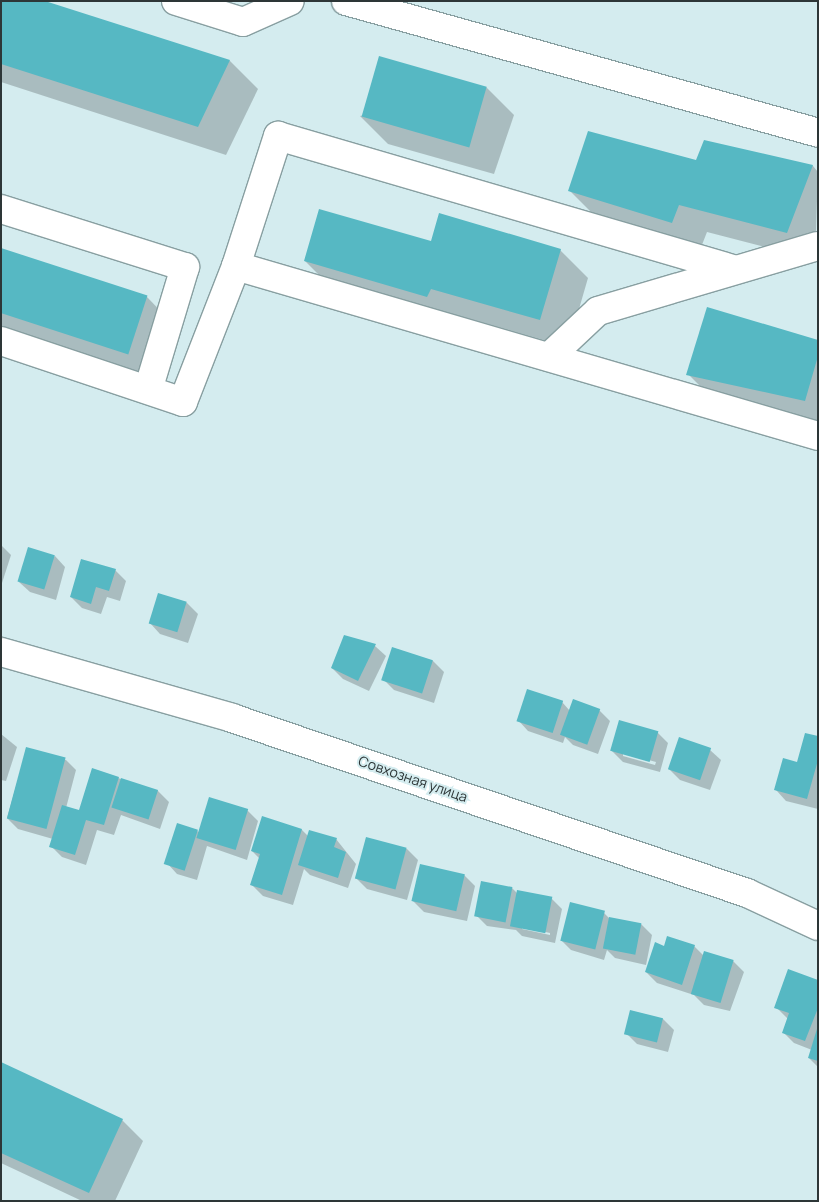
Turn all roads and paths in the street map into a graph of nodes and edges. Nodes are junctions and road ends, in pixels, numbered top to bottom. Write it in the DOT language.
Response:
graph roads {
  1 [pos="176,1"];
  2 [pos="290,1"];
  3 [pos="346,1"];
  4 [pos="818,133"];
  5 [pos="1,209"];
  6 [pos="818,246"];
  7 [pos="236,266"];
  8 [pos="735,270"];
  9 [pos="1,341"];
  10 [pos="549,356"];
  11 [pos="148,390"];
  12 [pos="818,436"];
  13 [pos="1,652"];
  14 [pos="818,926"];
  1 -- 2 [label="street"];
  3 -- 4 [label="street"];
  5 -- 11 [label="street"];
  6 -- 8 [label="street"];
  7 -- 8 [label="street"];
  7 -- 10 [label="street"];
  7 -- 11 [label="street"];
  8 -- 10 [label="street"];
  9 -- 11 [label="street"];
  10 -- 12 [label="street"];
  13 -- 14 [label="street, Совхозная улица"];
}
